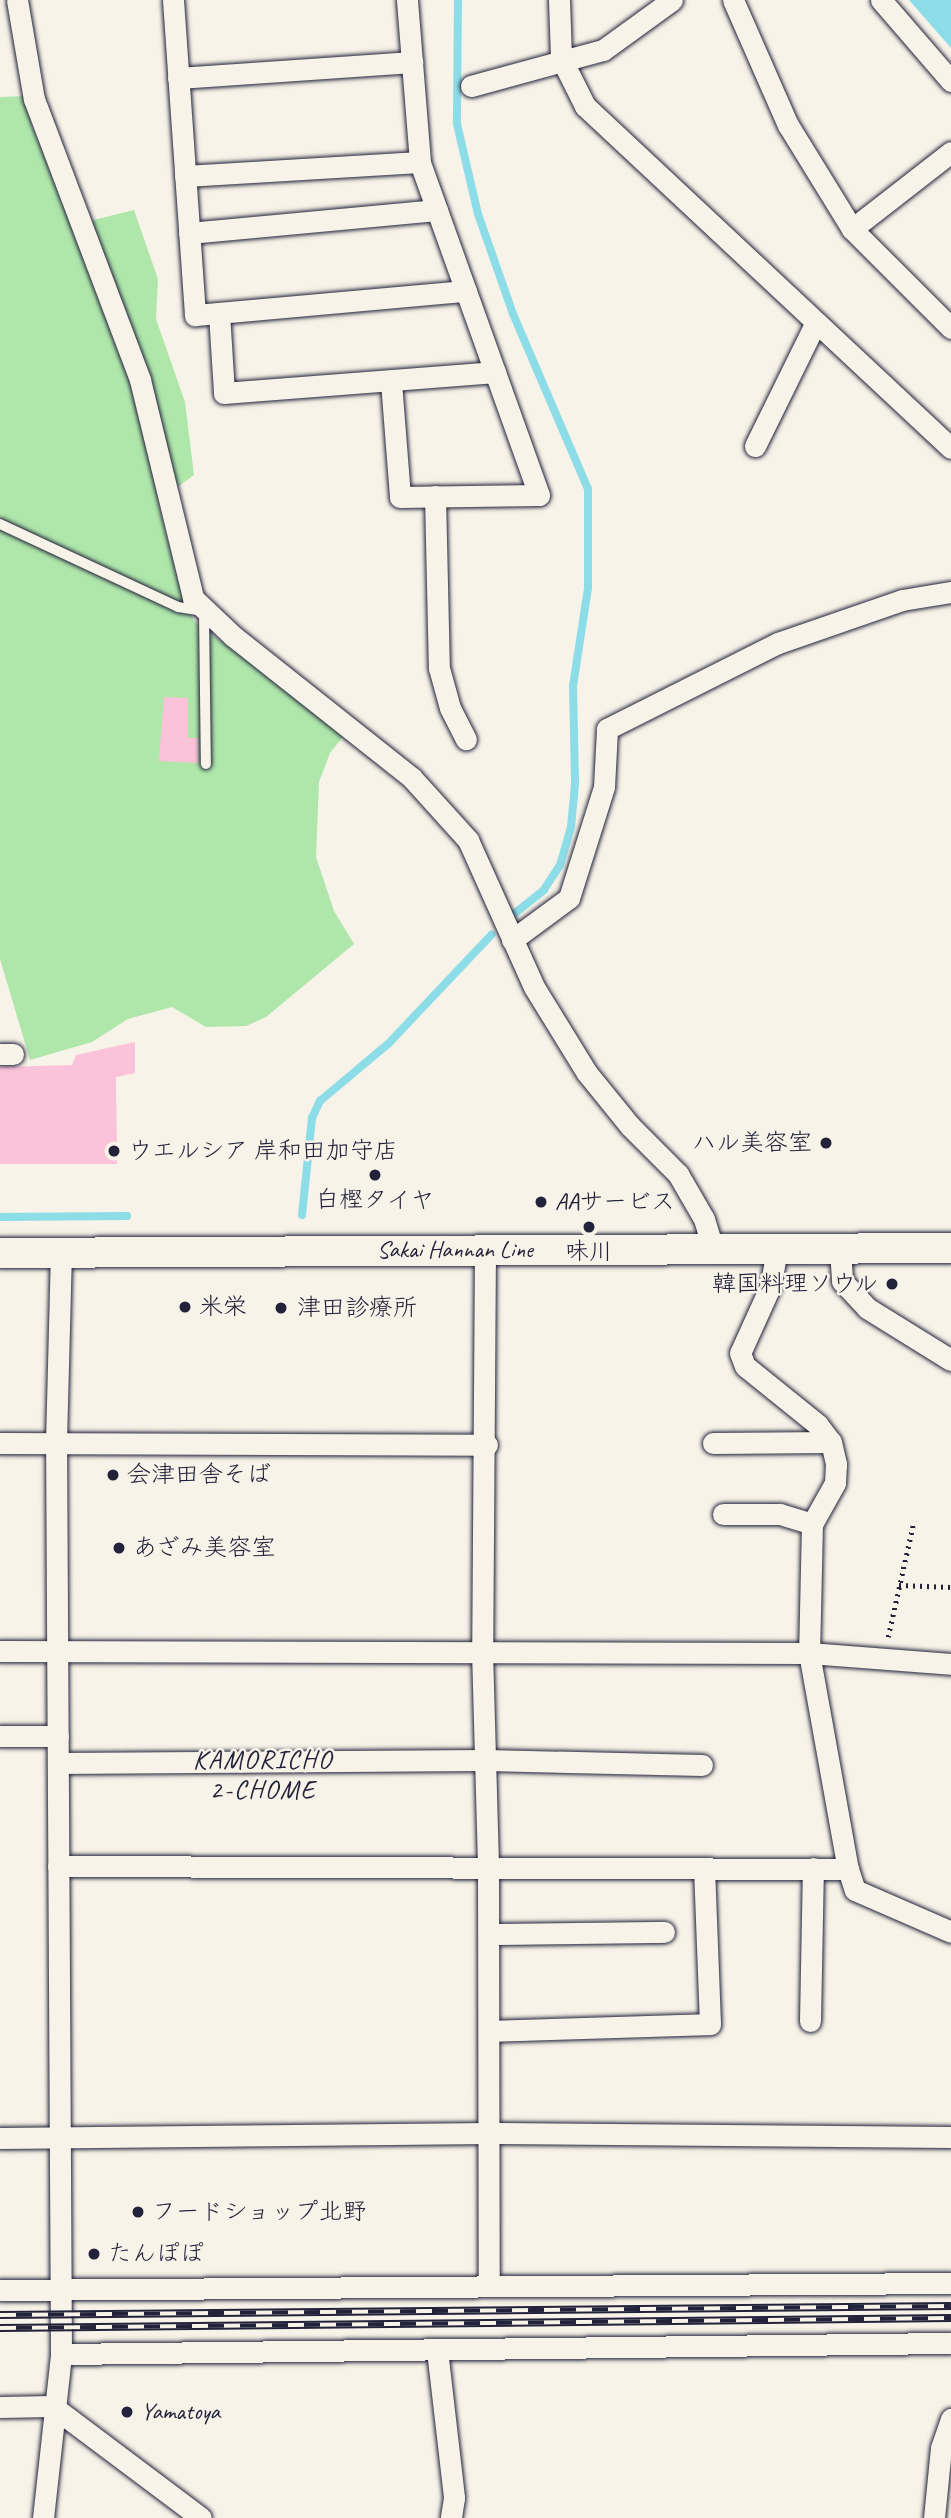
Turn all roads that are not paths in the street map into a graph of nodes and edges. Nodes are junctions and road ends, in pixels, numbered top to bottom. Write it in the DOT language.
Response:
graph roads {
  1 [pos="17,0"];
  2 [pos="173,0"];
  3 [pos="407,0"];
  4 [pos="559,0"];
  5 [pos="672,0"];
  6 [pos="733,0"];
  7 [pos="881,0"];
  8 [pos="561,58"];
  9 [pos="412,62"];
  10 [pos="178,78"];
  11 [pos="951,81"];
  12 [pos="471,86"];
  13 [pos="951,152"];
  14 [pos="420,162"];
  15 [pos="185,176"];
  16 [pos="437,210"];
  17 [pos="852,229"];
  18 [pos="190,233"];
  19 [pos="466,291"];
  20 [pos="219,313"];
  21 [pos="816,322"];
  22 [pos="951,328"];
  23 [pos="495,372"];
  24 [pos="391,382"];
  25 [pos="755,446"];
  26 [pos="951,448"];
  27 [pos="435,496"];
  28 [pos="0,524"];
  29 [pos="951,592"];
  30 [pos="204,611"];
  31 [pos="466,739"];
  32 [pos="206,764"];
  33 [pos="512,940"];
  34 [pos="951,1248"];
  35 [pos="485,1249"];
  36 [pos="713,1249"];
  37 [pos="777,1249"];
  38 [pos="840,1250"];
  39 [pos="61,1252"];
  40 [pos="0,1253"];
  41 [pos="951,1360"];
  42 [pos="56,1442"];
  43 [pos="831,1442"];
  44 [pos="0,1443"];
  45 [pos="713,1443"];
  46 [pos="487,1445"];
  47 [pos="736,1521"];
  48 [pos="812,1524"];
  49 [pos="482,1650"];
  50 [pos="0,1651"];
  51 [pos="57,1651"];
  52 [pos="809,1653"];
  53 [pos="951,1664"];
  54 [pos="0,1736"];
  55 [pos="58,1736"];
  56 [pos="485,1760"];
  57 [pos="58,1763"];
  58 [pos="702,1765"];
  59 [pos="58,1866"];
  60 [pos="488,1867"];
  61 [pos="704,1868"];
  62 [pos="813,1868"];
  63 [pos="848,1869"];
  64 [pos="664,1931"];
  65 [pos="951,1932"];
  66 [pos="489,1934"];
  67 [pos="810,2021"];
  68 [pos="489,2031"];
  69 [pos="489,2133"];
  70 [pos="951,2137"];
  71 [pos="0,2138"];
  72 [pos="60,2140"];
  73 [pos="951,2283"];
  74 [pos="489,2286"];
  75 [pos="0,2290"];
  76 [pos="61,2290"];
  77 [pos="951,2343"];
  78 [pos="437,2350"];
  79 [pos="61,2354"];
  80 [pos="52,2406"];
  81 [pos="0,2407"];
  82 [pos="951,2419"];
  83 [pos="43,2518"];
  84 [pos="201,2518"];
  85 [pos="451,2518"];
  86 [pos="934,2518"];
  1 -- 30 [label="street"];
  2 -- 10 [label="street"];
  3 -- 9 [label="street"];
  4 -- 8 [label="street"];
  5 -- 8 [label="street"];
  6 -- 17 [label="street"];
  7 -- 11 [label="street"];
  8 -- 12 [label="street"];
  8 -- 21 [label="street"];
  9 -- 10 [label="street"];
  9 -- 14 [label="street"];
  10 -- 15 [label="street"];
  13 -- 17 [label="street"];
  14 -- 15 [label="street"];
  14 -- 16 [label="street"];
  15 -- 18 [label="street"];
  16 -- 18 [label="street"];
  16 -- 19 [label="street"];
  17 -- 22 [label="street"];
  18 -- 20 [label="street"];
  19 -- 20 [label="street"];
  19 -- 23 [label="street"];
  20 -- 24 [label="street"];
  21 -- 25 [label="street"];
  21 -- 26 [label="street"];
  23 -- 24 [label="street"];
  23 -- 27 [label="street"];
  24 -- 27 [label="street"];
  27 -- 31 [label="street"];
  28 -- 30 [label="lane"];
  29 -- 33 [label="street"];
  30 -- 32 [label="lane"];
  30 -- 33 [label="street"];
  33 -- 36 [label="street"];
  34 -- 38 [label="main road, Sakai Hannan Line"];
  35 -- 36 [label="main road, Sakai Hannan Line"];
  35 -- 39 [label="main road, Sakai Hannan Line"];
  35 -- 46 [label="street"];
  36 -- 37 [label="main road, Sakai Hannan Line"];
  37 -- 38 [label="main road, Sakai Hannan Line"];
  37 -- 43 [label="street"];
  38 -- 41 [label="street"];
  39 -- 40 [label="main road, Sakai Hannan Line"];
  39 -- 42 [label="street"];
  42 -- 44 [label="street"];
  42 -- 46 [label="street"];
  42 -- 51 [label="street"];
  43 -- 45 [label="street"];
  43 -- 48 [label="street"];
  46 -- 49 [label="street"];
  47 -- 48 [label="street"];
  48 -- 52 [label="street"];
  49 -- 51 [label="street"];
  49 -- 52 [label="street"];
  49 -- 56 [label="street"];
  50 -- 51 [label="street"];
  51 -- 55 [label="street"];
  52 -- 53 [label="street"];
  52 -- 63 [label="street"];
  54 -- 55 [label="street"];
  55 -- 57 [label="street"];
  56 -- 57 [label="street"];
  56 -- 58 [label="street"];
  56 -- 60 [label="street"];
  57 -- 59 [label="street"];
  59 -- 60 [label="street"];
  59 -- 72 [label="street"];
  60 -- 61 [label="street"];
  60 -- 66 [label="street"];
  61 -- 62 [label="street"];
  61 -- 68 [label="street"];
  62 -- 63 [label="street"];
  62 -- 67 [label="street"];
  63 -- 65 [label="street"];
  64 -- 66 [label="street"];
  66 -- 68 [label="street"];
  68 -- 69 [label="street"];
  69 -- 70 [label="street"];
  69 -- 72 [label="street"];
  69 -- 74 [label="street"];
  71 -- 72 [label="street"];
  72 -- 76 [label="street"];
  73 -- 74 [label="street"];
  74 -- 76 [label="street"];
  75 -- 76 [label="street"];
  76 -- 79 [label="street"];
  77 -- 78 [label="street"];
  78 -- 79 [label="street"];
  78 -- 85 [label="street"];
  79 -- 80 [label="street"];
  80 -- 81 [label="street"];
  80 -- 83 [label="street"];
  80 -- 84 [label="street"];
  82 -- 86 [label="street"];
}
